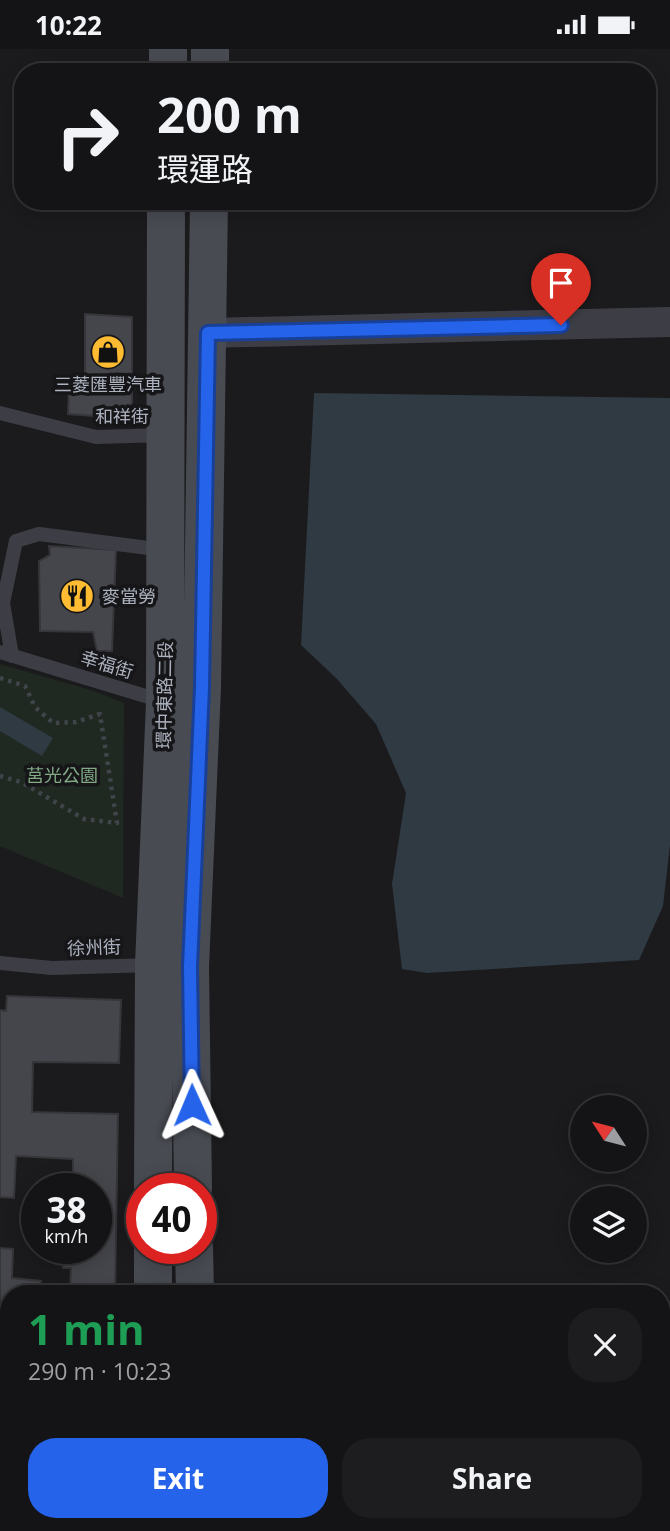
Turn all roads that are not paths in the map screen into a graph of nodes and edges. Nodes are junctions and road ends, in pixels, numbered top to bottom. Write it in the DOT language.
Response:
graph roads {
  1 [pos="167,210"];
  2 [pos="209,210"];
  3 [pos="670,322"];
  4 [pos="208,333"];
  5 [pos="0,414"];
  6 [pos="185,436"];
  7 [pos="166,550"];
  8 [pos="6,654"];
  9 [pos="184,694"];
  10 [pos="0,963"];
  11 [pos="172,966"];
  12 [pos="154,1173"];
  13 [pos="192,1173"];
  14 [pos="153,1264"];
  15 [pos="194,1264"];
  16 [pos="153,1285"];
  17 [pos="195,1285"];
  1 -- 6 [label="street, 環中東路二段"];
  2 -- 4 [label="street, 環中東路二段"];
  3 -- 4 [label="street"];
  4 -- 6 [label="street, 環中東路二段"];
  5 -- 6 [label="lane, 和祥街"];
  6 -- 7 [label="street, 環中東路二段"];
  6 -- 9 [label="street, 環中東路二段"];
  7 -- 8 [label="lane"];
  7 -- 9 [label="street, 環中東路二段"];
  8 -- 9 [label="lane, 幸福街"];
  9 -- 11 [label="street, 環中東路二段"];
  10 -- 11 [label="lane, 徐州街"];
  11 -- 12 [label="street, 環中東路二段"];
  11 -- 13 [label="street, 環中東路二段"];
  14 -- 16 [label="street"];
  15 -- 17 [label="street"];
}
